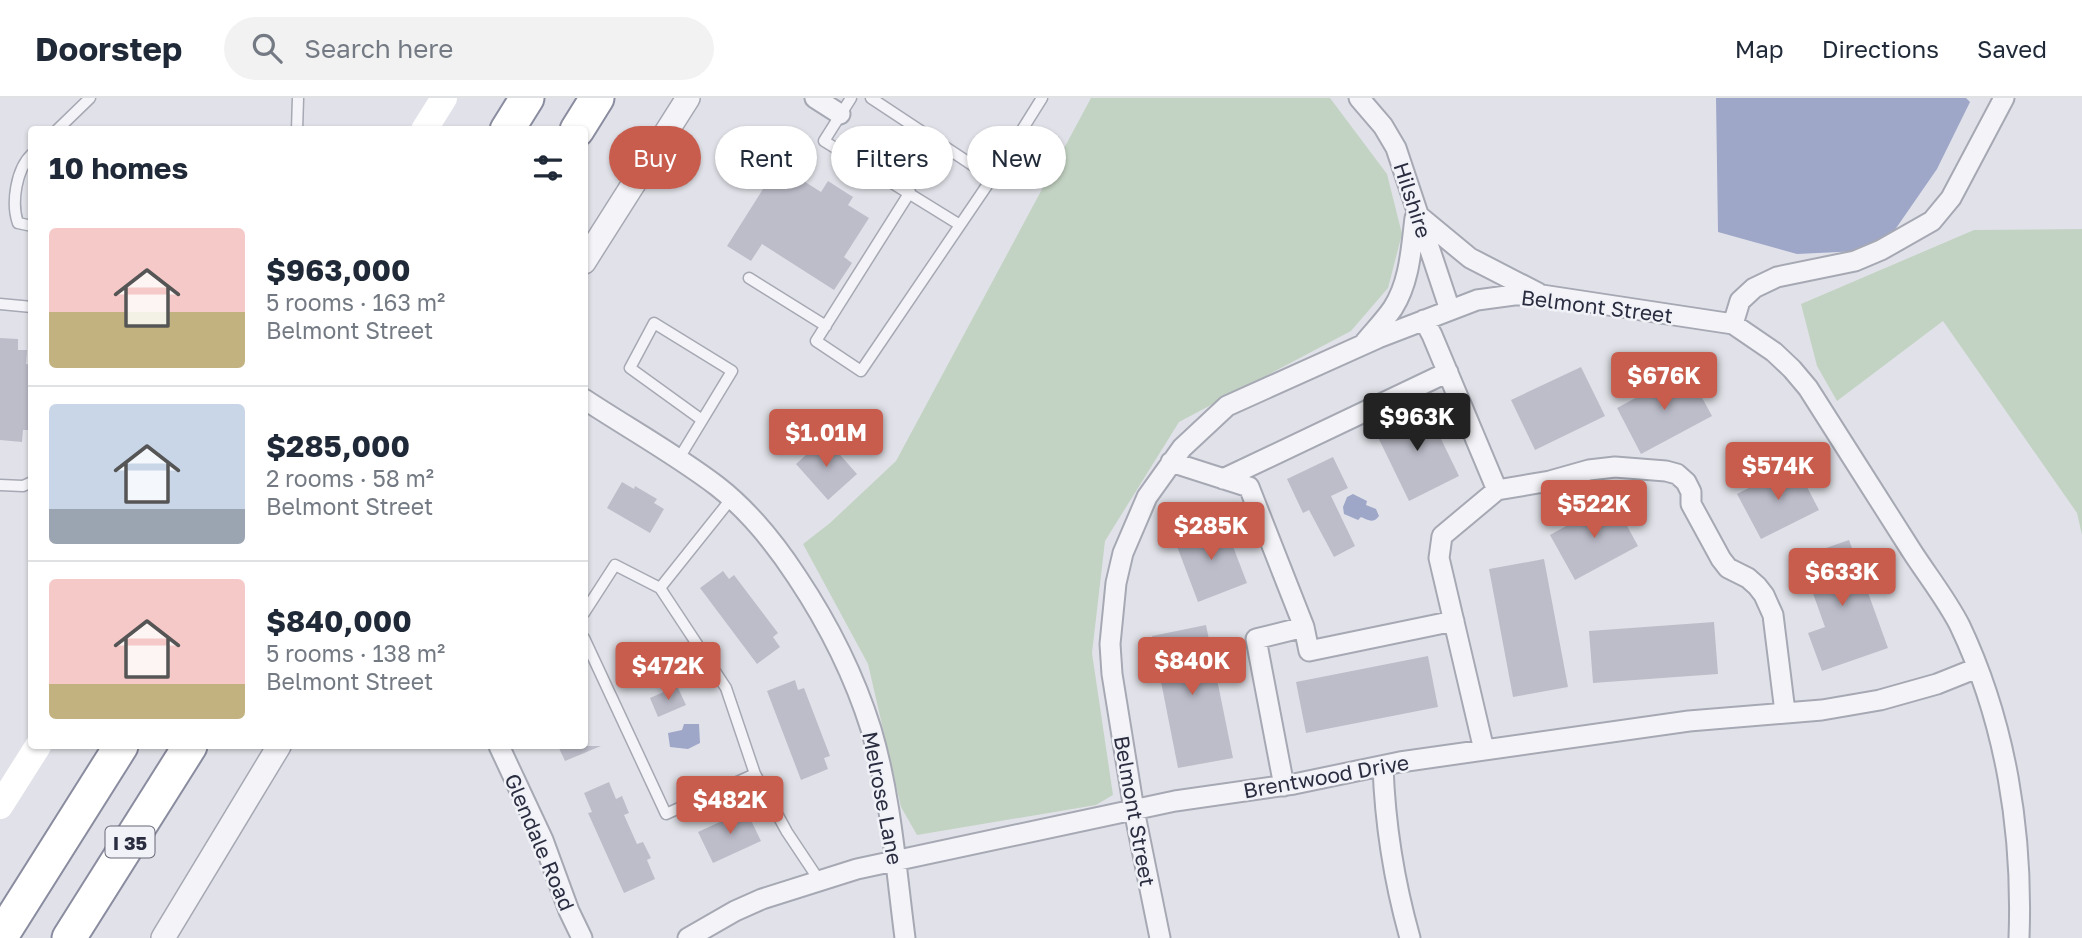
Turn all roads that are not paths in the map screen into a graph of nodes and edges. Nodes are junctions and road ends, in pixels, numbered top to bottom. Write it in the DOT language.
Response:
graph roads {
  1 [pos="90,98"];
  2 [pos="298,98"];
  3 [pos="443,98"];
  4 [pos="527,98"];
  5 [pos="597,98"];
  6 [pos="688,98"];
  7 [pos="815,98"];
  8 [pos="871,98"];
  9 [pos="1042,98"];
  10 [pos="1359,98"];
  11 [pos="2004,98"];
  12 [pos="846,106"];
  13 [pos="61,126"];
  14 [pos="297,126"];
  15 [pos="426,126"];
  16 [pos="510,126"];
  17 [pos="580,126"];
  18 [pos="1024,126"];
  19 [pos="28,157"];
  20 [pos="967,161"];
  21 [pos="985,189"];
  22 [pos="910,192"];
  23 [pos="1416,213"];
  24 [pos="28,225"];
  25 [pos="960,225"];
  26 [pos="588,256"];
  27 [pos="748,278"];
  28 [pos="1542,295"];
  29 [pos="0,304"];
  30 [pos="28,307"];
  31 [pos="1450,310"];
  32 [pos="1424,320"];
  33 [pos="1733,324"];
  34 [pos="826,326"];
  35 [pos="1362,345"];
  36 [pos="1448,372"];
  37 [pos="588,402"];
  38 [pos="702,420"];
  39 [pos="678,460"];
  40 [pos="1171,462"];
  41 [pos="1223,479"];
  42 [pos="28,484"];
  43 [pos="0,485"];
  44 [pos="1497,489"];
  45 [pos="731,499"];
  46 [pos="660,589"];
  47 [pos="588,607"];
  48 [pos="1454,621"];
  49 [pos="1304,627"];
  50 [pos="588,647"];
  51 [pos="1978,668"];
  52 [pos="1785,712"];
  53 [pos="36,749"];
  54 [pos="119,749"];
  55 [pos="188,749"];
  56 [pos="277,749"];
  57 [pos="500,749"];
  58 [pos="1484,750"];
  59 [pos="1383,766"];
  60 [pos="755,774"];
  61 [pos="1284,786"];
  62 [pos="0,806"];
  63 [pos="1134,810"];
  64 [pos="895,863"];
  65 [pos="819,880"];
  66 [pos="0,938"];
  67 [pos="69,938"];
  68 [pos="163,938"];
  69 [pos="582,938"];
  70 [pos="688,938"];
  71 [pos="905,938"];
  72 [pos="1160,938"];
  73 [pos="1410,938"];
  74 [pos="2019,938"];
  1 -- 13 [label="lane"];
  2 -- 14 [label="lane"];
  3 -- 15 [label="main road"];
  4 -- 16 [label="highway"];
  5 -- 17 [label="highway"];
  6 -- 26 [label="street"];
  7 -- 12 [label="street"];
  8 -- 20 [label="lane"];
  9 -- 18 [label="lane"];
  10 -- 23 [label="street, Hilshire"];
  11 -- 33 [label="street"];
  12 -- 22 [label="lane"];
  19 -- 24 [label="lane"];
  21 -- 25 [label="lane"];
  22 -- 25 [label="lane"];
  22 -- 34 [label="lane"];
  23 -- 28 [label="street"];
  23 -- 31 [label="street, Hilshire"];
  23 -- 35 [label="street, Belmont Street"];
  25 -- 34 [label="lane"];
  27 -- 34 [label="lane"];
  28 -- 31 [label="street, Belmont Street"];
  28 -- 33 [label="street, Belmont Street"];
  29 -- 30 [label="lane"];
  31 -- 32 [label="street, Belmont Street"];
  32 -- 35 [label="street, Belmont Street"];
  32 -- 36 [label="street"];
  33 -- 51 [label="street"];
  35 -- 40 [label="street, Belmont Street"];
  36 -- 41 [label="street"];
  36 -- 44 [label="street"];
  37 -- 39 [label="street, Melrose Lane"];
  38 -- 38 [label="lane"];
  38 -- 39 [label="lane"];
  39 -- 45 [label="street, Melrose Lane"];
  40 -- 41 [label="street"];
  40 -- 63 [label="street, Belmont Street"];
  41 -- 49 [label="street"];
  42 -- 43 [label="lane"];
  44 -- 48 [label="street"];
  44 -- 52 [label="street"];
  45 -- 46 [label="lane"];
  45 -- 64 [label="street, Melrose Lane"];
  46 -- 47 [label="lane"];
  46 -- 60 [label="lane"];
  48 -- 49 [label="street"];
  48 -- 58 [label="street"];
  49 -- 61 [label="street"];
  50 -- 60 [label="lane"];
  51 -- 52 [label="street, Brentwood Drive"];
  51 -- 74 [label="street"];
  52 -- 58 [label="street, Brentwood Drive"];
  53 -- 62 [label="main road"];
  54 -- 66 [label="highway, I 35"];
  55 -- 67 [label="highway, I 35"];
  56 -- 68 [label="street"];
  57 -- 69 [label="street, Glendale Road"];
  58 -- 59 [label="street, Brentwood Drive"];
  59 -- 61 [label="street, Brentwood Drive"];
  59 -- 73 [label="street"];
  60 -- 65 [label="lane"];
  61 -- 63 [label="street, Brentwood Drive"];
  63 -- 64 [label="street, Brentwood Drive"];
  63 -- 72 [label="street, Belmont Street"];
  64 -- 65 [label="street, Brentwood Drive"];
  64 -- 71 [label="street, Melrose Lane"];
  65 -- 70 [label="street, Brentwood Drive"];
}
